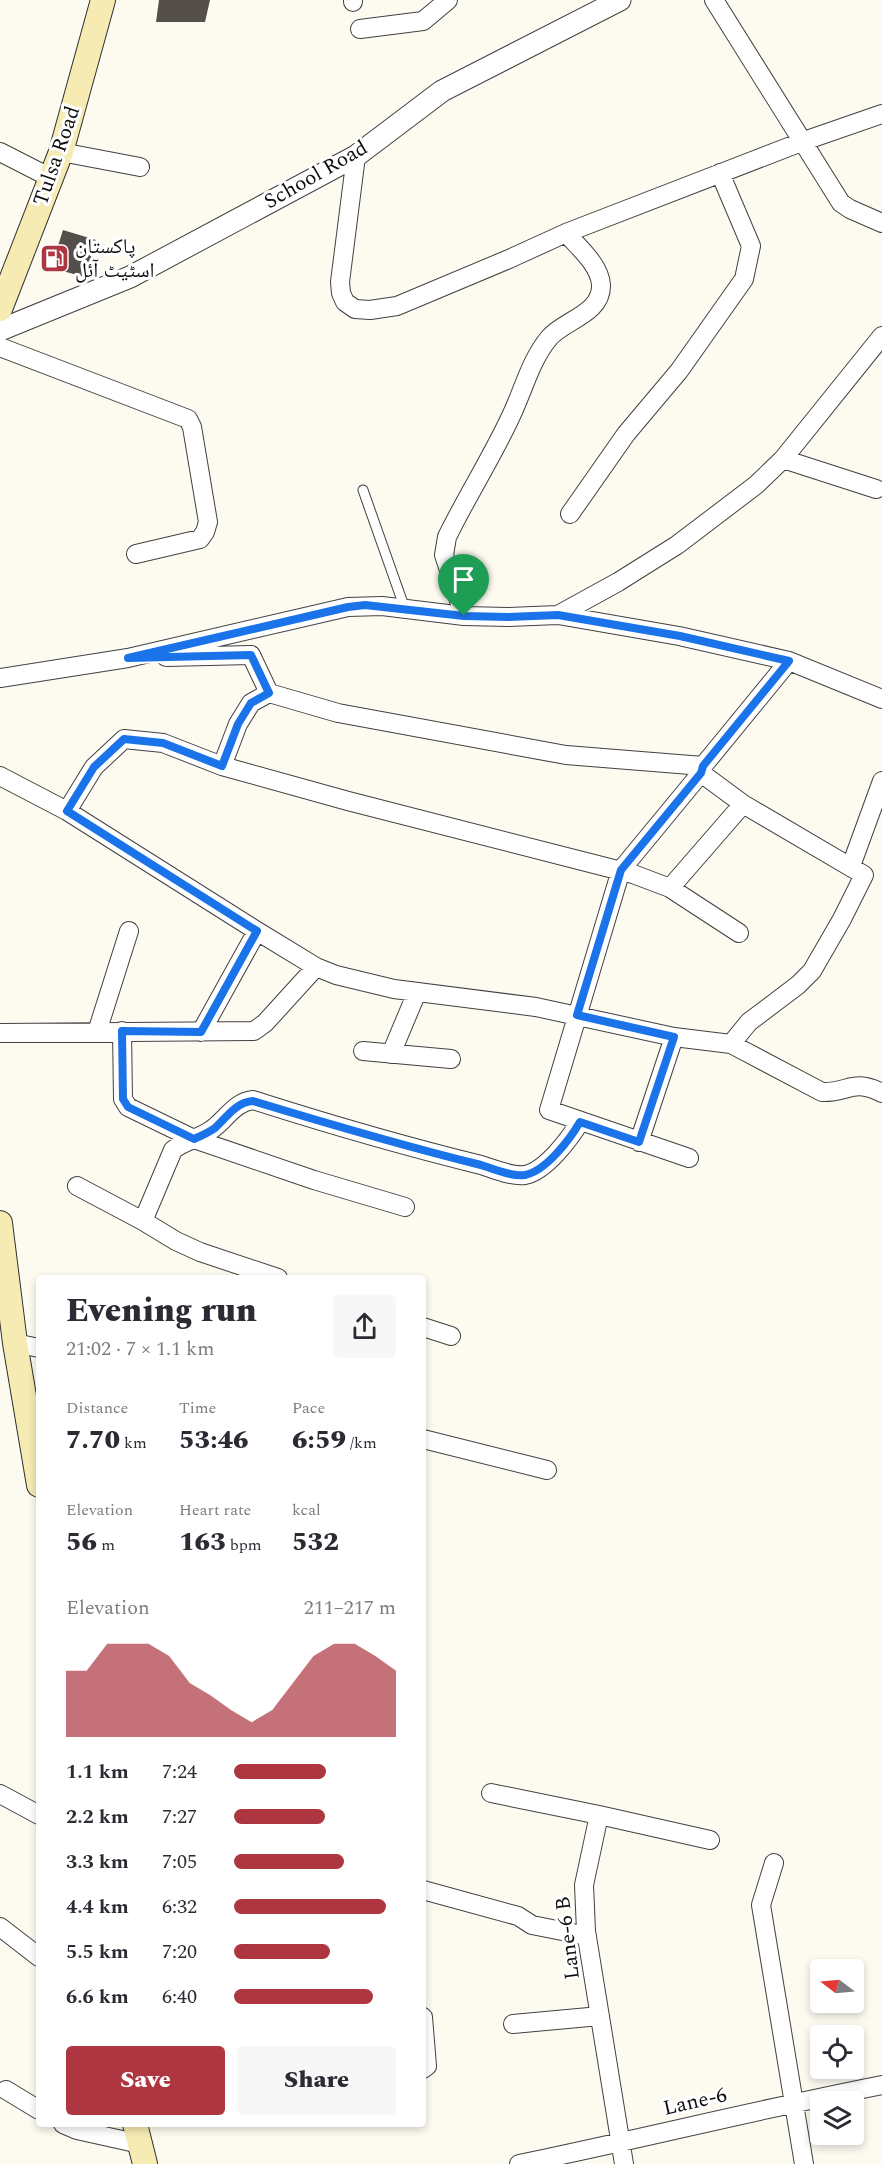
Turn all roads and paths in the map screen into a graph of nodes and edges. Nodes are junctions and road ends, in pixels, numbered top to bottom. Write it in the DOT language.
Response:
graph roads {
  1 [pos="103,0"];
  2 [pos="448,0"];
  3 [pos="620,0"];
  4 [pos="714,0"];
  5 [pos="360,29"];
  6 [pos="882,114"];
  7 [pos="804,141"];
  8 [pos="0,152"];
  9 [pos="61,152"];
  10 [pos="356,156"];
  11 [pos="140,167"];
  12 [pos="720,173"];
  13 [pos="51,178"];
  14 [pos="882,223"];
  15 [pos="566,233"];
  16 [pos="2,302"];
  17 [pos="0,330"];
  18 [pos="882,336"];
  19 [pos="0,347"];
  20 [pos="783,459"];
  21 [pos="876,489"];
  22 [pos="363,490"];
  23 [pos="570,514"];
  24 [pos="136,554"];
  25 [pos="405,609"];
  26 [pos="558,615"];
  27 [pos="464,616"];
  28 [pos="128,658"];
  29 [pos="789,661"];
  30 [pos="0,678"];
  31 [pos="269,693"];
  32 [pos="882,699"];
  33 [pos="222,766"];
  34 [pos="702,769"];
  35 [pos="0,777"];
  36 [pos="882,781"];
  37 [pos="743,804"];
  38 [pos="67,811"];
  39 [pos="851,866"];
  40 [pos="621,870"];
  41 [pos="670,888"];
  42 [pos="129,931"];
  43 [pos="257,931"];
  44 [pos="739,933"];
  45 [pos="316,967"];
  46 [pos="417,992"];
  47 [pos="577,1015"];
  48 [pos="122,1031"];
  49 [pos="97,1032"];
  50 [pos="201,1032"];
  51 [pos="0,1033"];
  52 [pos="674,1037"];
  53 [pos="731,1044"];
  54 [pos="363,1052"];
  55 [pos="391,1054"];
  56 [pos="451,1059"];
  57 [pos="882,1093"];
  58 [pos="580,1122"];
  59 [pos="194,1139"];
  60 [pos="639,1142"];
  61 [pos="689,1158"];
  62 [pos="77,1186"];
  63 [pos="405,1207"];
  64 [pos="142,1221"];
  65 [pos="0,1223"];
  66 [pos="269,1275"];
  67 [pos="426,1328"];
  68 [pos="451,1336"];
  69 [pos="12,1337"];
  70 [pos="36,1347"];
  71 [pos="426,1440"];
  72 [pos="36,1469"];
  73 [pos="547,1470"];
  74 [pos="491,1793"];
  75 [pos="0,1794"];
  76 [pos="36,1813"];
  77 [pos="599,1815"];
  78 [pos="710,1840"];
  79 [pos="774,1863"];
  80 [pos="426,1891"];
  81 [pos="0,1927"];
  82 [pos="587,1936"];
  83 [pos="36,1955"];
  84 [pos="600,2016"];
  85 [pos="513,2024"];
  86 [pos="426,2049"];
  87 [pos="426,2067"];
  88 [pos="882,2085"];
  89 [pos="6,2090"];
  90 [pos="795,2102"];
  91 [pos="36,2108"];
  92 [pos="70,2127"];
  93 [pos="619,2143"];
  94 [pos="140,2144"];
  95 [pos="519,2164"];
  96 [pos="624,2164"];
  97 [pos="804,2164"];
  1 -- 9 [label="main road, Tulsa Road"];
  2 -- 5 [label="street"];
  3 -- 10 [label="street, School Road"];
  4 -- 7 [label="street"];
  6 -- 7 [label="street"];
  7 -- 12 [label="street"];
  7 -- 14 [label="street"];
  8 -- 13 [label="street"];
  9 -- 11 [label="street"];
  9 -- 13 [label="main road, Tulsa Road"];
  10 -- 15 [label="street"];
  10 -- 17 [label="street, School Road"];
  12 -- 15 [label="street"];
  12 -- 23 [label="street"];
  13 -- 16 [label="main road, Tulsa Road"];
  15 -- 27 [label="street"];
  18 -- 20 [label="street"];
  19 -- 24 [label="street"];
  20 -- 21 [label="street"];
  20 -- 26 [label="street"];
  22 -- 25 [label="lane"];
  25 -- 27 [label="street"];
  25 -- 28 [label="street"];
  26 -- 27 [label="street"];
  26 -- 29 [label="street"];
  28 -- 30 [label="street"];
  28 -- 31 [label="street"];
  29 -- 32 [label="street"];
  29 -- 34 [label="street"];
  31 -- 33 [label="street"];
  31 -- 34 [label="street"];
  33 -- 38 [label="street"];
  33 -- 40 [label="street"];
  34 -- 37 [label="street"];
  34 -- 40 [label="street"];
  35 -- 38 [label="street"];
  36 -- 39 [label="street"];
  37 -- 39 [label="street"];
  37 -- 41 [label="street"];
  38 -- 43 [label="street"];
  39 -- 53 [label="street"];
  40 -- 41 [label="street"];
  40 -- 47 [label="street"];
  41 -- 44 [label="street"];
  42 -- 49 [label="street"];
  43 -- 45 [label="street"];
  43 -- 50 [label="street"];
  45 -- 46 [label="street"];
  45 -- 50 [label="street"];
  46 -- 47 [label="street"];
  46 -- 55 [label="street"];
  47 -- 52 [label="street"];
  47 -- 58 [label="street"];
  48 -- 49 [label="street"];
  48 -- 50 [label="street"];
  48 -- 59 [label="street"];
  49 -- 51 [label="street"];
  52 -- 53 [label="street"];
  52 -- 60 [label="street"];
  53 -- 57 [label="street"];
  54 -- 55 [label="street"];
  55 -- 56 [label="street"];
  58 -- 59 [label="street"];
  58 -- 60 [label="street"];
  59 -- 63 [label="street"];
  59 -- 64 [label="street"];
  60 -- 61 [label="street"];
  62 -- 64 [label="street"];
  64 -- 66 [label="street"];
  65 -- 69 [label="main road"];
  67 -- 68 [label="street"];
  69 -- 70 [label="street"];
  69 -- 72 [label="main road"];
  71 -- 73 [label="street"];
  74 -- 77 [label="street"];
  75 -- 76 [label="street"];
  77 -- 78 [label="street"];
  77 -- 82 [label="street, Lane-6 B"];
  79 -- 90 [label="street"];
  80 -- 82 [label="street"];
  81 -- 83 [label="street"];
  82 -- 84 [label="street, Lane-6 B"];
  84 -- 85 [label="street"];
  84 -- 93 [label="street, Lane-6 B"];
  86 -- 87 [label="street"];
  88 -- 90 [label="street, Lane-6"];
  89 -- 91 [label="street"];
  90 -- 93 [label="street, Lane-6"];
  90 -- 97 [label="street"];
  92 -- 94 [label="street"];
  93 -- 95 [label="street, Lane-6"];
  93 -- 96 [label="street, Lane-6 B"];
}
